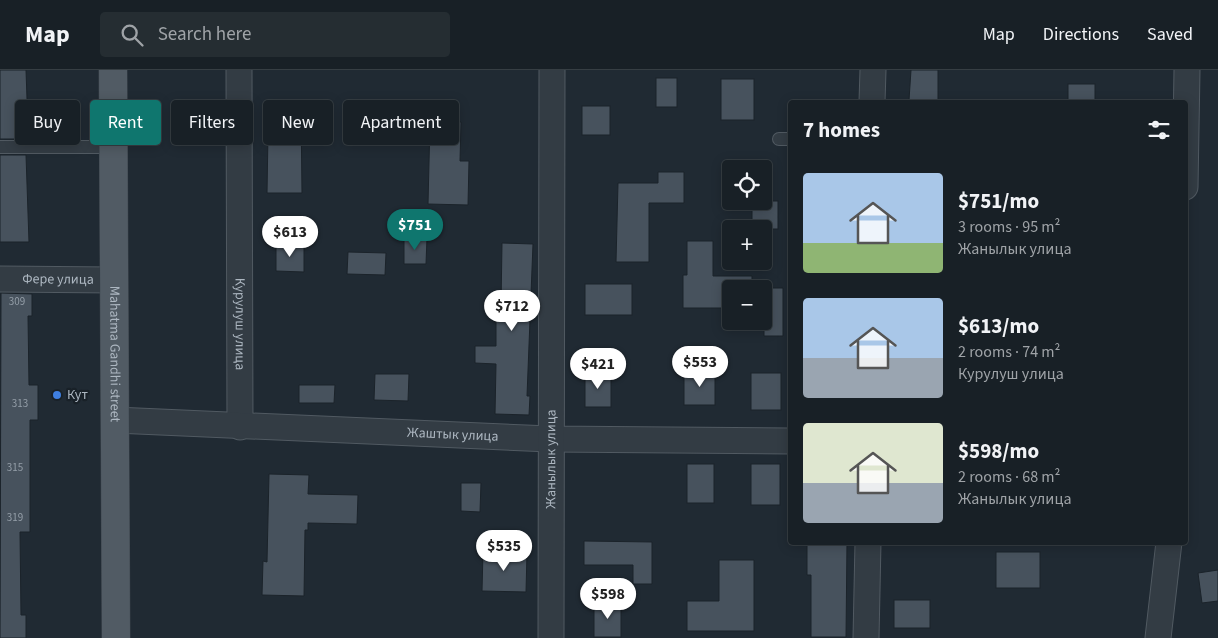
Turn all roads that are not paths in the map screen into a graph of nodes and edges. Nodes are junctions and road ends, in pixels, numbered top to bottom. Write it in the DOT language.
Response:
graph roads {
  1 [pos="113,70"];
  2 [pos="239,70"];
  3 [pos="552,70"];
  4 [pos="872,70"];
  5 [pos="1187,70"];
  6 [pos="872,100"];
  7 [pos="1186,100"];
  8 [pos="0,147"];
  9 [pos="114,147"];
  10 [pos="0,279"];
  11 [pos="114,280"];
  12 [pos="115,420"];
  13 [pos="240,427"];
  14 [pos="550,439"];
  15 [pos="788,441"];
  16 [pos="868,545"];
  17 [pos="1169,545"];
  18 [pos="116,638"];
  19 [pos="552,638"];
  20 [pos="866,638"];
  21 [pos="1158,638"];
  1 -- 9 [label="main road, Mahatma Gandhi street"];
  2 -- 13 [label="street, Курулуш улица"];
  3 -- 14 [label="street, Жанылык улица"];
  4 -- 6 [label="street"];
  5 -- 7 [label="street"];
  8 -- 9 [label="lane"];
  9 -- 11 [label="main road, Mahatma Gandhi street"];
  10 -- 11 [label="street, Фере улица"];
  11 -- 12 [label="main road, Mahatma Gandhi street"];
  12 -- 13 [label="street, Жаштык улица"];
  12 -- 18 [label="main road, Mahatma Gandhi street"];
  13 -- 14 [label="street, Жаштык улица"];
  14 -- 15 [label="street, Жаштык улица"];
  14 -- 19 [label="street, Жанылык улица"];
  16 -- 20 [label="street"];
  17 -- 21 [label="street"];
}
